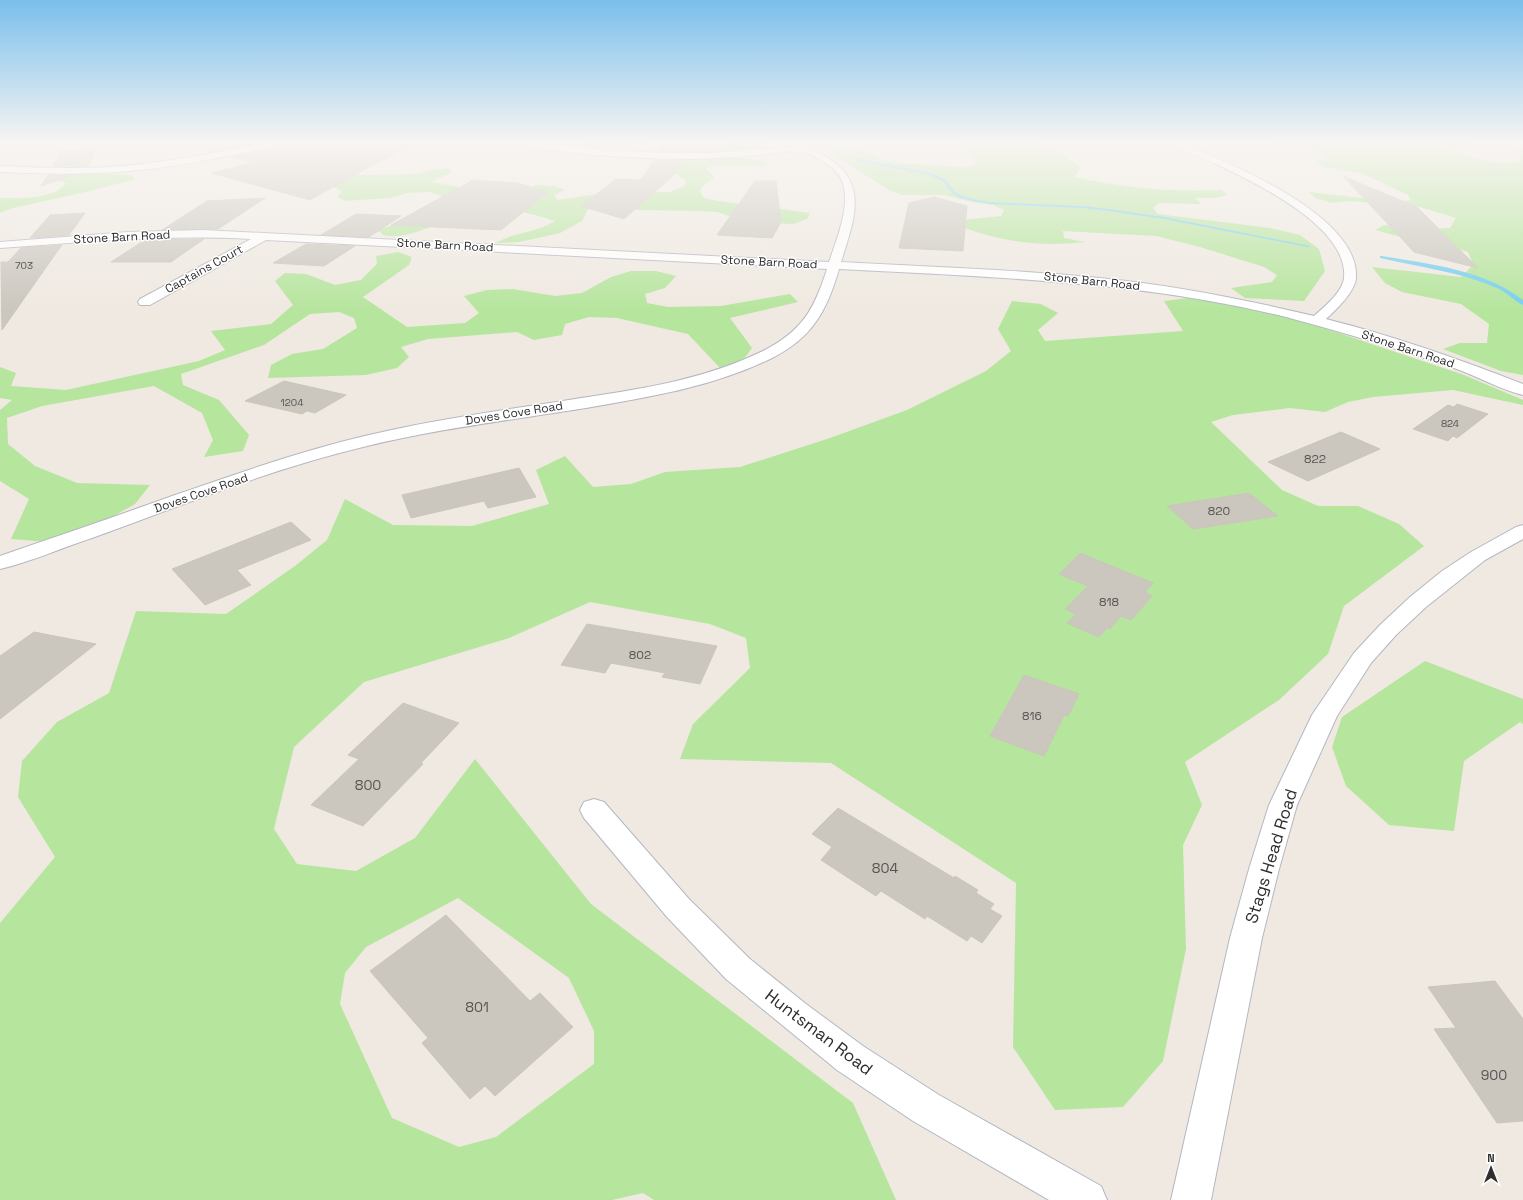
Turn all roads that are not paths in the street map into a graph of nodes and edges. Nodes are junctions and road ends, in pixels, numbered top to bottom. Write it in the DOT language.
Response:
graph roads {
  1 [pos="851,198"];
  2 [pos="1287,198"];
  3 [pos="264,236"];
  4 [pos="0,246"];
  5 [pos="833,266"];
  6 [pos="145,302"];
  7 [pos="1317,321"];
  8 [pos="1523,390"];
  9 [pos="1523,531"];
  10 [pos="0,563"];
  11 [pos="594,810"];
  12 [pos="1087,1200"];
  13 [pos="1191,1200"];
  1 -- 5 [label="street, Doves Cove Road"];
  2 -- 7 [label="street"];
  3 -- 4 [label="street, Stone Barn Road"];
  3 -- 5 [label="street, Stone Barn Road"];
  3 -- 6 [label="street, Captains Court"];
  5 -- 7 [label="street, Stone Barn Road"];
  5 -- 10 [label="street, Doves Cove Road"];
  7 -- 8 [label="street, Stone Barn Road"];
  9 -- 13 [label="street, Stags Head Road"];
  11 -- 12 [label="street, Huntsman Road"];
}
